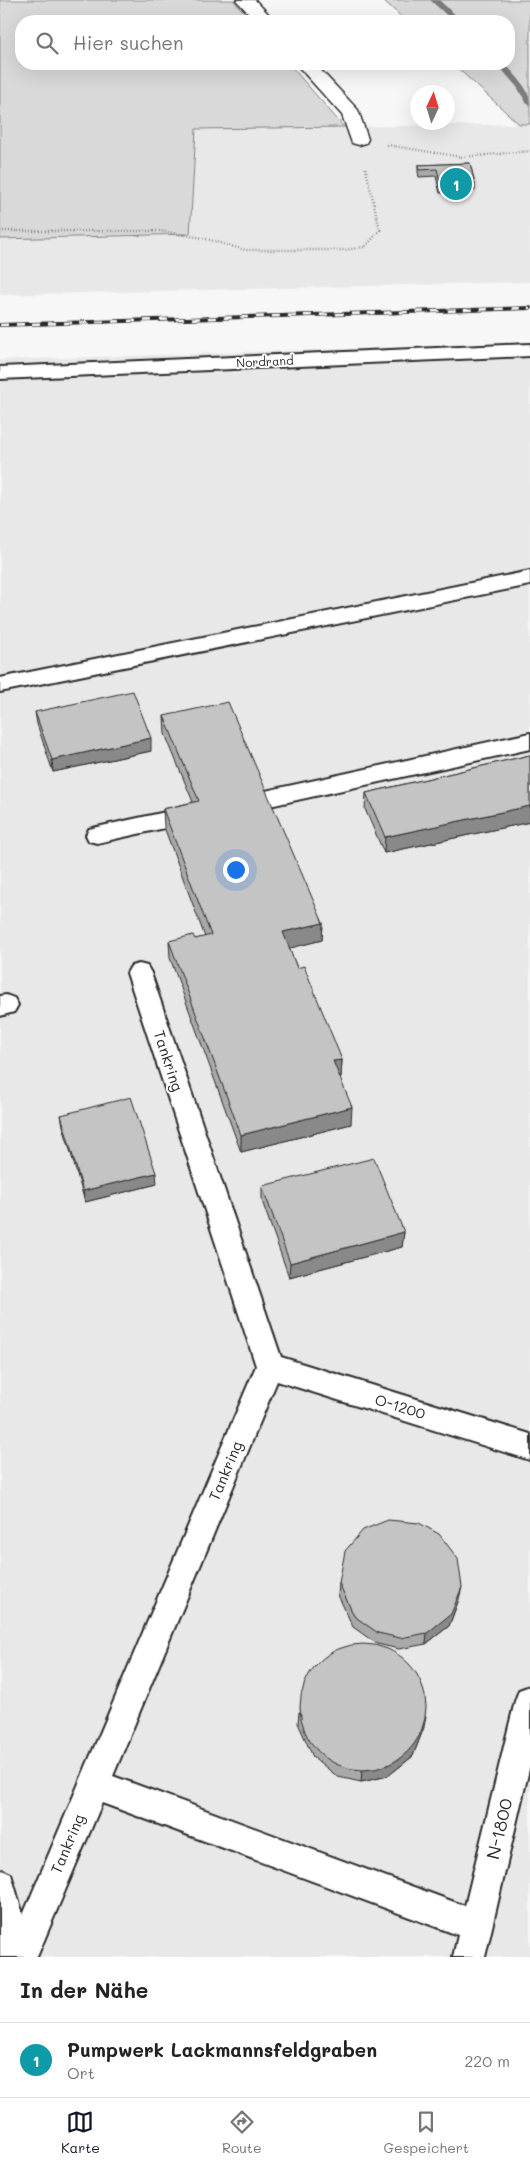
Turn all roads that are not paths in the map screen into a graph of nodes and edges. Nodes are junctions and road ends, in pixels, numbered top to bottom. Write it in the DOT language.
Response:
graph roads {
  1 [pos="245,0"];
  2 [pos="260,15"];
  3 [pos="311,70"];
  4 [pos="359,139"];
  5 [pos="530,350"];
  6 [pos="0,373"];
  7 [pos="530,578"];
  8 [pos="0,685"];
  9 [pos="530,741"];
  10 [pos="98,835"];
  11 [pos="139,973"];
  12 [pos="270,1366"];
  13 [pos="530,1447"];
  14 [pos="530,1701"];
  15 [pos="93,1784"];
  16 [pos="0,1885"];
  17 [pos="477,1926"];
  18 [pos="16,1957"];
  19 [pos="21,1957"];
  20 [pos="470,1957"];
  1 -- 2 [label="street"];
  3 -- 4 [label="street"];
  5 -- 6 [label="lane, Nordrand"];
  7 -- 8 [label="lane"];
  9 -- 10 [label="lane"];
  11 -- 12 [label="lane, Tankring"];
  12 -- 13 [label="lane, O-1200"];
  12 -- 15 [label="lane, Tankring"];
  14 -- 17 [label="lane, N-1800"];
  15 -- 17 [label="lane"];
  15 -- 19 [label="lane, Tankring"];
  16 -- 18 [label="lane"];
  17 -- 20 [label="lane, N-1800"];
}
